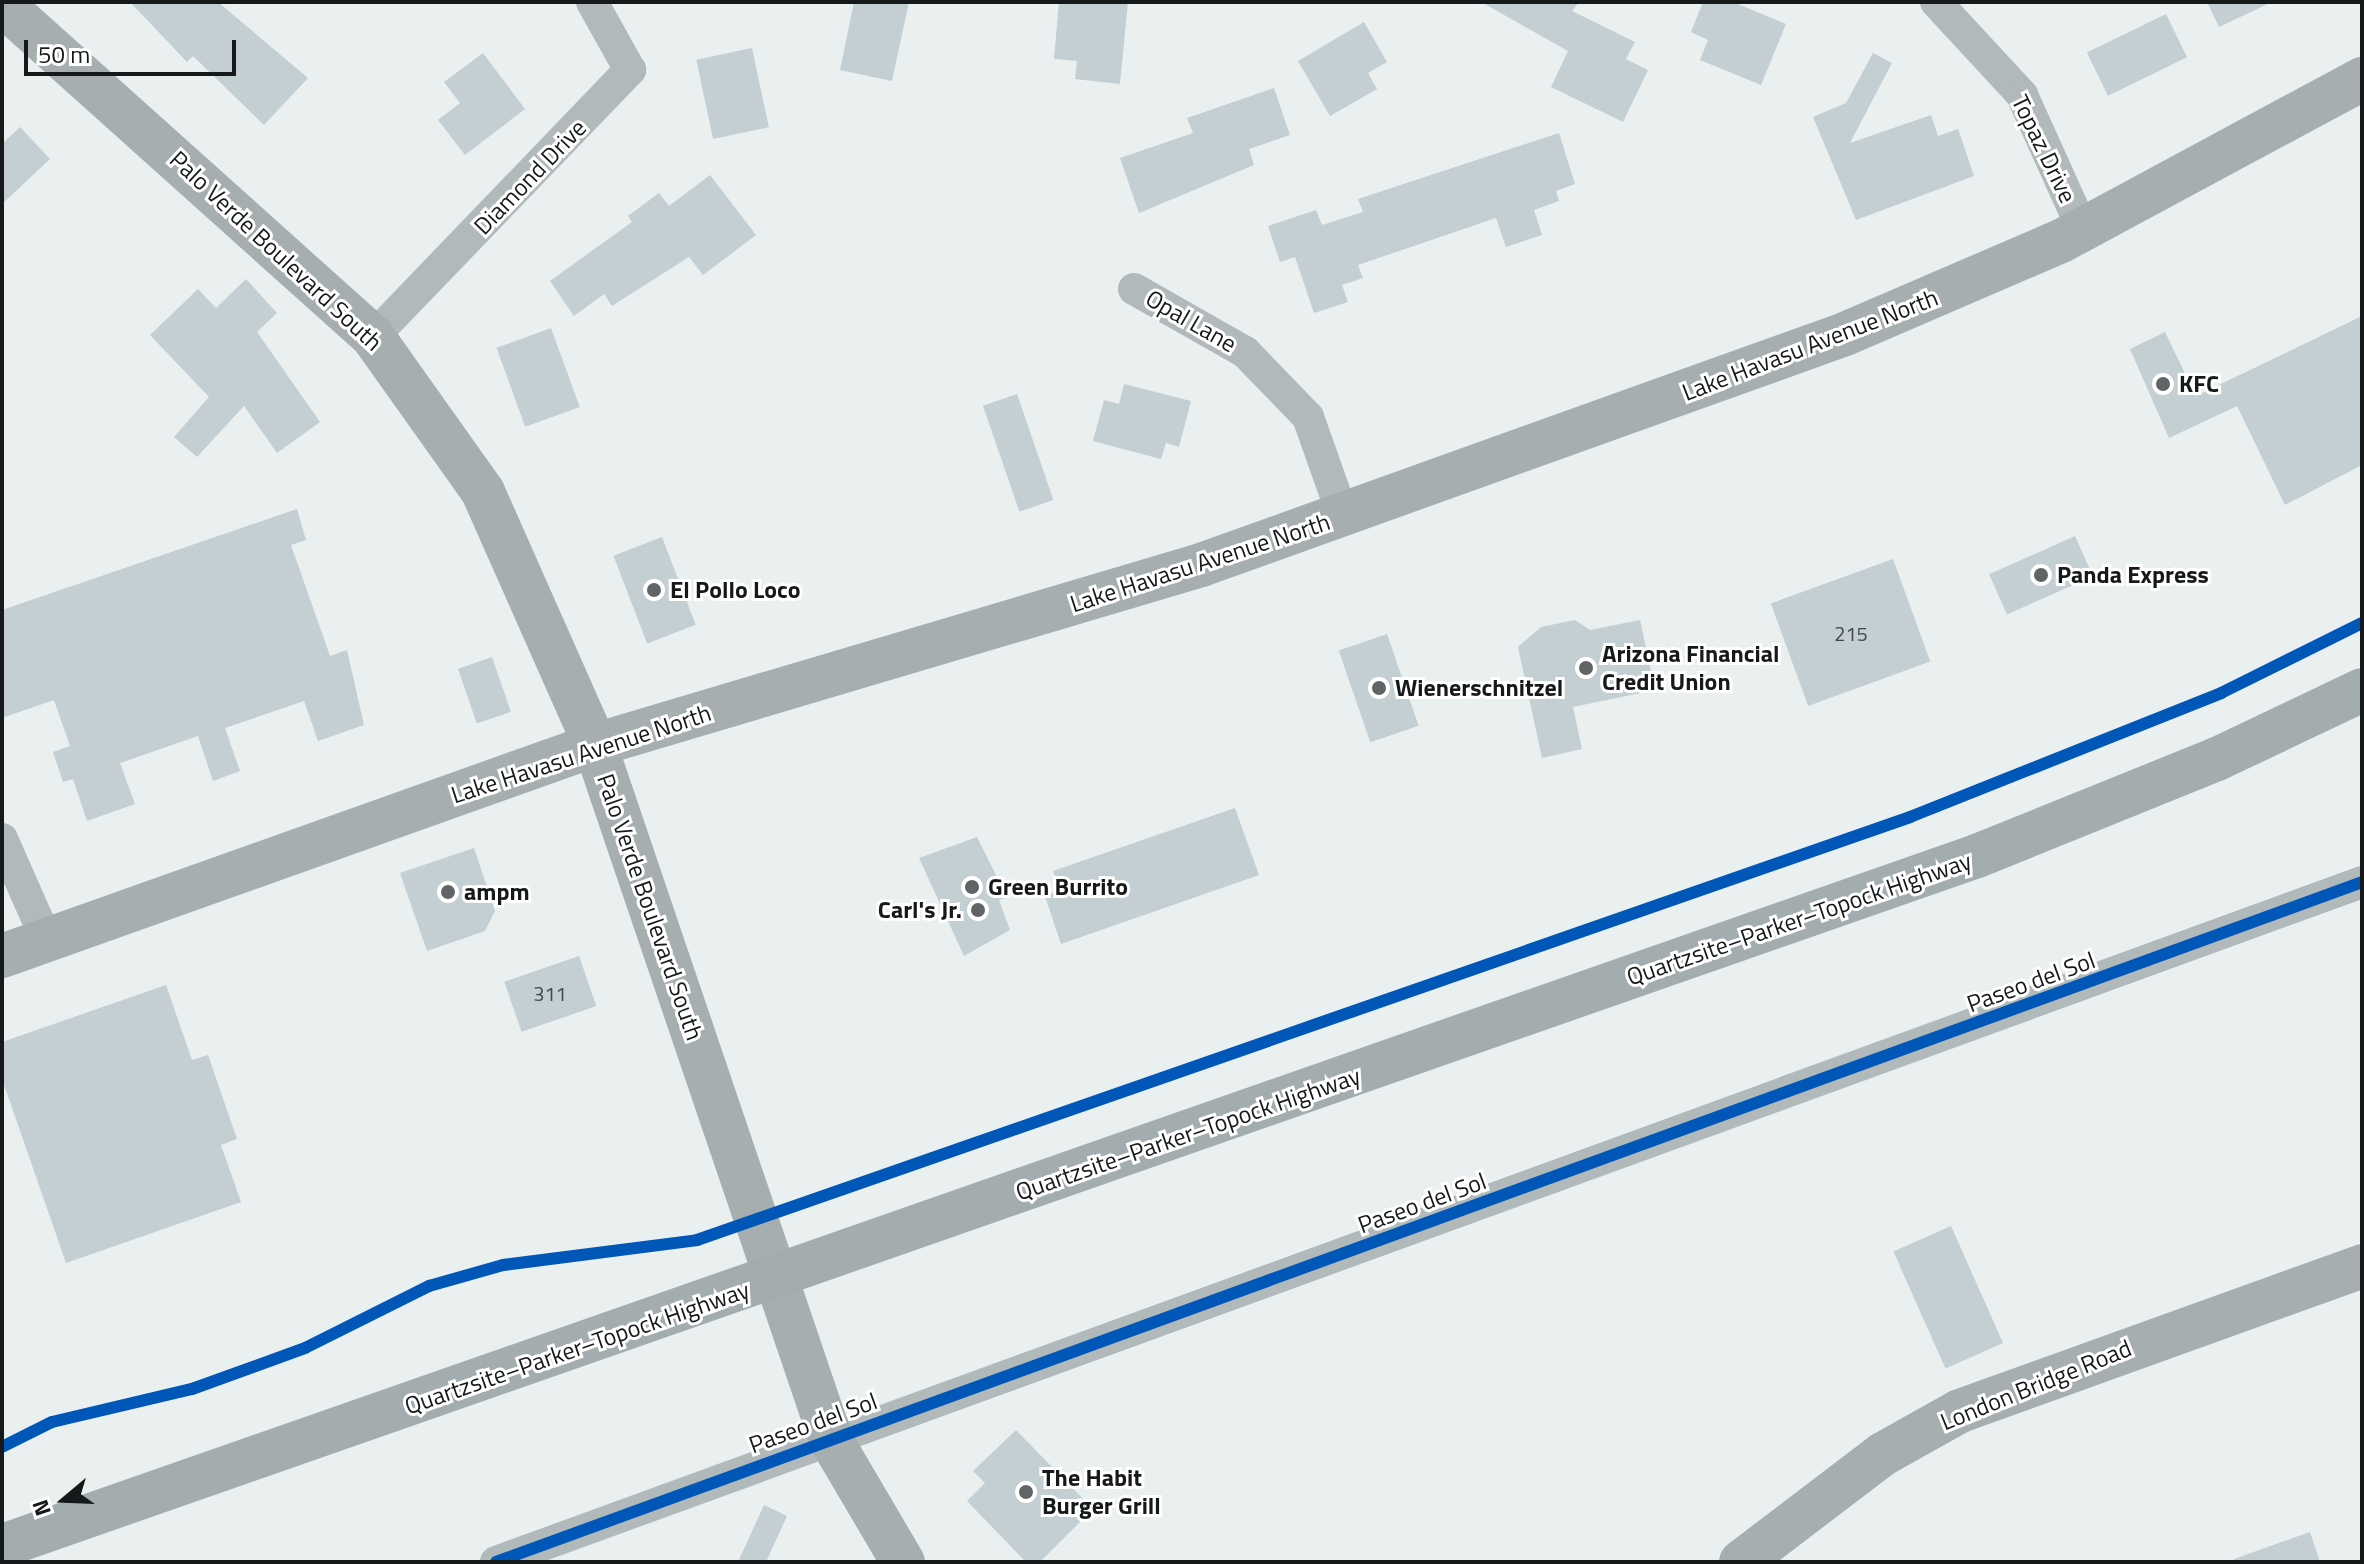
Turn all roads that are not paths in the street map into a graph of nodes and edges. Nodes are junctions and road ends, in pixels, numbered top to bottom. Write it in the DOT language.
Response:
graph roads {
  1 [pos="592,2"];
  2 [pos="1936,2"];
  3 [pos="2,4"];
  4 [pos="2362,79"];
  5 [pos="2083,230"];
  6 [pos="1134,289"];
  7 [pos="373,337"];
  8 [pos="1343,516"];
  9 [pos="2362,690"];
  10 [pos="595,745"];
  11 [pos="2,839"];
  12 [pos="2362,882"];
  13 [pos="47,941"];
  14 [pos="2,956"];
  15 [pos="2362,1266"];
  16 [pos="774,1280"];
  17 [pos="831,1440"];
  18 [pos="2,1546"];
  19 [pos="503,1561"];
  20 [pos="903,1562"];
  21 [pos="1741,1562"];
  1 -- 7 [label="street, Diamond Drive"];
  2 -- 5 [label="street, Topaz Drive"];
  3 -- 7 [label="main road, Palo Verde Boulevard South"];
  4 -- 5 [label="main road, Lake Havasu Avenue North"];
  5 -- 8 [label="main road, Lake Havasu Avenue North"];
  6 -- 8 [label="street, Opal Lane"];
  7 -- 10 [label="main road, Palo Verde Boulevard South"];
  8 -- 10 [label="main road, Lake Havasu Avenue North"];
  9 -- 16 [label="highway, Quartzsite–Parker–Topock Highway"];
  10 -- 13 [label="main road, Lake Havasu Avenue North"];
  10 -- 16 [label="main road, Palo Verde Boulevard South"];
  11 -- 13 [label="street"];
  12 -- 17 [label="street, Paseo del Sol"];
  13 -- 14 [label="main road, Lake Havasu Avenue North"];
  15 -- 21 [label="main road, London Bridge Road"];
  16 -- 17 [label="main road, Palo Verde Boulevard South"];
  16 -- 18 [label="highway, Quartzsite–Parker–Topock Highway"];
  17 -- 19 [label="street, Paseo del Sol"];
  17 -- 20 [label="main road, Palo Verde Boulevard South"];
}
